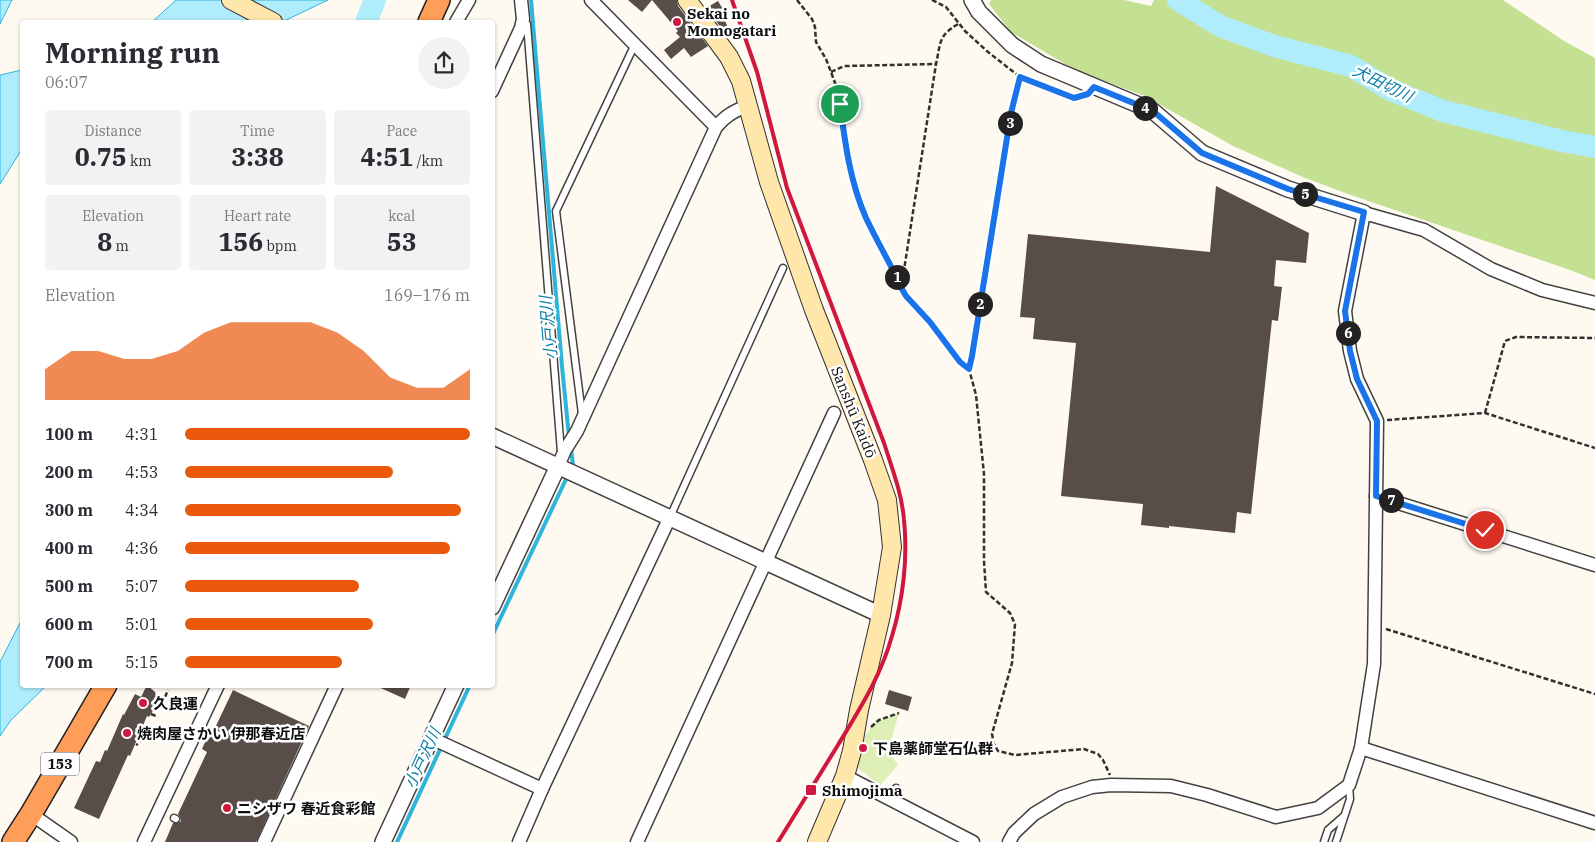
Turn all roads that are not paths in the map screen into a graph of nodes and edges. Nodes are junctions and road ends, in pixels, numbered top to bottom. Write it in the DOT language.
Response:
graph roads {
  1 [pos="231,0"];
  2 [pos="439,0"];
  3 [pos="469,0"];
  4 [pos="521,0"];
  5 [pos="591,0"];
  6 [pos="688,0"];
  7 [pos="972,0"];
  8 [pos="523,19"];
  9 [pos="269,20"];
  10 [pos="430,20"];
  11 [pos="457,20"];
  12 [pos="635,44"];
  13 [pos="495,84"];
  14 [pos="747,106"];
  15 [pos="716,127"];
  16 [pos="1364,212"];
  17 [pos="783,268"];
  18 [pos="1595,303"];
  19 [pos="834,413"];
  20 [pos="582,419"];
  21 [pos="495,437"];
  22 [pos="561,461"];
  23 [pos="1376,496"];
  24 [pos="670,517"];
  25 [pos="766,562"];
  26 [pos="1595,565"];
  27 [pos="495,601"];
  28 [pos="881,614"];
  29 [pos="104,688"];
  30 [pos="336,688"];
  31 [pos="455,688"];
  32 [pos="213,692"];
  33 [pos="433,739"];
  34 [pos="1361,748"];
  35 [pos="845,776"];
  36 [pos="1349,785"];
  37 [pos="896,788"];
  38 [pos="542,789"];
  39 [pos="890,800"];
  40 [pos="31,814"];
  41 [pos="1345,815"];
  42 [pos="1595,823"];
  43 [pos="13,842"];
  44 [pos="71,842"];
  45 [pos="144,842"];
  46 [pos="264,842"];
  47 [pos="383,842"];
  48 [pos="518,842"];
  49 [pos="637,842"];
  50 [pos="817,842"];
  51 [pos="973,842"];
  52 [pos="1009,842"];
  53 [pos="1324,842"];
  54 [pos="1336,842"];
  1 -- 9 [label="main road"];
  2 -- 10 [label="highway"];
  3 -- 11 [label="street"];
  4 -- 8 [label="street"];
  5 -- 12 [label="street"];
  6 -- 14 [label="main road, Sanshū Kaidō"];
  7 -- 16 [label="street"];
  8 -- 13 [label="street"];
  8 -- 22 [label="lane"];
  12 -- 15 [label="street"];
  12 -- 20 [label="lane"];
  14 -- 15 [label="street"];
  14 -- 28 [label="main road, Sanshū Kaidō"];
  15 -- 20 [label="street"];
  16 -- 18 [label="street"];
  16 -- 23 [label="street"];
  17 -- 24 [label="lane"];
  19 -- 25 [label="street"];
  20 -- 22 [label="street"];
  21 -- 22 [label="street"];
  22 -- 24 [label="street"];
  22 -- 27 [label="street"];
  23 -- 26 [label="street"];
  23 -- 34 [label="street"];
  24 -- 25 [label="street"];
  24 -- 38 [label="street"];
  25 -- 28 [label="street"];
  25 -- 49 [label="street"];
  28 -- 35 [label="main road, Sanshū Kaidō"];
  29 -- 40 [label="highway, 153"];
  30 -- 46 [label="street"];
  31 -- 33 [label="street"];
  32 -- 45 [label="street"];
  33 -- 38 [label="street"];
  33 -- 47 [label="street"];
  34 -- 36 [label="street"];
  34 -- 42 [label="street"];
  35 -- 39 [label="street"];
  35 -- 50 [label="main road, Sanshū Kaidō"];
  36 -- 41 [label="lane"];
  36 -- 52 [label="street"];
  37 -- 39 [label="lane"];
  38 -- 48 [label="street"];
  39 -- 51 [label="street"];
  40 -- 43 [label="highway, 153"];
  40 -- 44 [label="street"];
  41 -- 53 [label="lane"];
  41 -- 54 [label="lane"];
}
